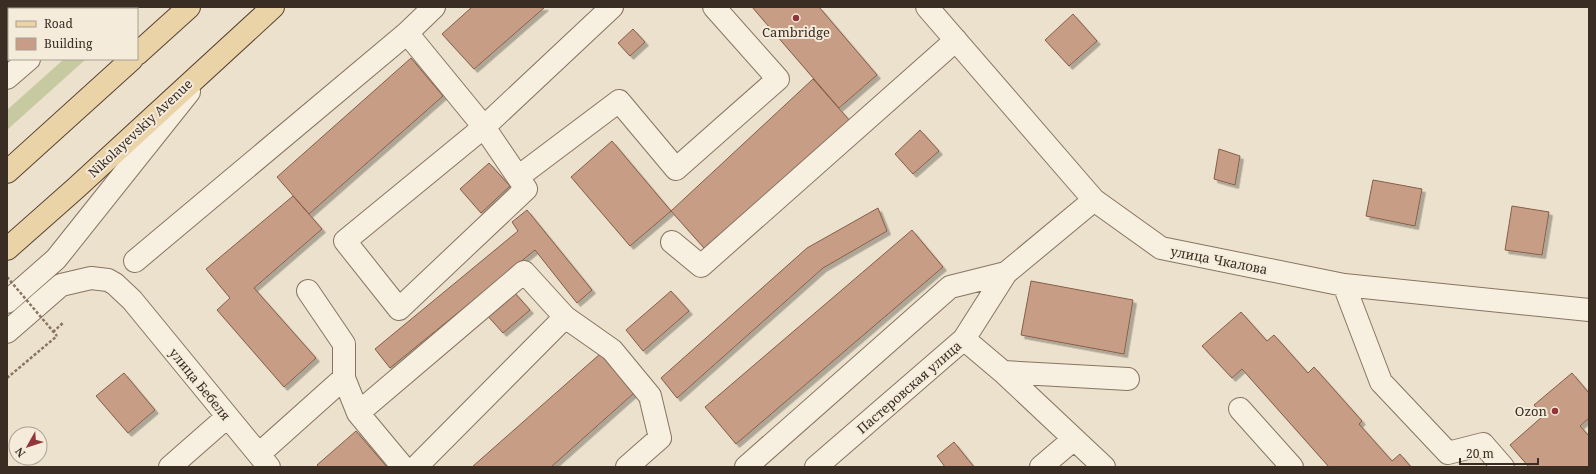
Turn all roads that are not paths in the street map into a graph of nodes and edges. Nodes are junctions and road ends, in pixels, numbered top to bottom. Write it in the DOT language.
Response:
graph roads {
  1 [pos="189,7"];
  2 [pos="273,7"];
  3 [pos="434,7"];
  4 [pos="612,7"];
  5 [pos="714,7"];
  6 [pos="927,7"];
  7 [pos="407,33"];
  8 [pos="956,40"];
  9 [pos="138,53"];
  10 [pos="219,56"];
  11 [pos="27,60"];
  12 [pos="131,60"];
  13 [pos="7,78"];
  14 [pos="484,127"];
  15 [pos="7,172"];
  16 [pos="518,177"];
  17 [pos="1094,200"];
  18 [pos="672,242"];
  19 [pos="7,249"];
  20 [pos="135,261"];
  21 [pos="1006,273"];
  22 [pos="1344,284"];
  23 [pos="308,291"];
  24 [pos="7,302"];
  25 [pos="1589,310"];
  26 [pos="565,317"];
  27 [pos="7,332"];
  28 [pos="964,339"];
  29 [pos="1003,372"];
  30 [pos="344,378"];
  31 [pos="1128,379"];
  32 [pos="1240,409"];
  33 [pos="358,413"];
  34 [pos="227,416"];
  35 [pos="1074,439"];
  36 [pos="264,460"];
  37 [pos="170,467"];
  38 [pos="403,467"];
  39 [pos="416,467"];
  40 [pos="627,467"];
  41 [pos="746,467"];
  42 [pos="816,467"];
  43 [pos="1041,467"];
  44 [pos="1104,467"];
  45 [pos="1292,467"];
  46 [pos="1503,467"];
  1 -- 9 [label="main road"];
  2 -- 10 [label="main road, Nikolayevskiy Avenue"];
  3 -- 7 [label="street"];
  4 -- 14 [label="street"];
  5 -- 16 [label="street"];
  6 -- 8 [label="street, улица Чкалова"];
  7 -- 14 [label="street"];
  7 -- 20 [label="street"];
  8 -- 17 [label="street, улица Чкалова"];
  8 -- 18 [label="street"];
  10 -- 19 [label="main road, Nikolayevskiy Avenue"];
  10 -- 24 [label="street"];
  11 -- 13 [label="street"];
  12 -- 15 [label="main road"];
  14 -- 16 [label="street"];
  14 -- 16 [label="street"];
  17 -- 21 [label="street, Пастеровская улица"];
  17 -- 22 [label="street, улица Чкалова"];
  21 -- 28 [label="street, Пастеровская улица"];
  21 -- 41 [label="street"];
  22 -- 25 [label="street, улица Чкалова"];
  22 -- 46 [label="street"];
  23 -- 30 [label="street"];
  26 -- 33 [label="street"];
  26 -- 39 [label="street"];
  26 -- 40 [label="street"];
  27 -- 34 [label="street, улица Бебеля"];
  28 -- 29 [label="street"];
  28 -- 42 [label="street, Пастеровская улица"];
  29 -- 31 [label="street"];
  29 -- 35 [label="street"];
  30 -- 33 [label="street"];
  30 -- 36 [label="street"];
  32 -- 45 [label="street"];
  33 -- 38 [label="street"];
  34 -- 36 [label="street, улица Бебеля"];
  34 -- 37 [label="street"];
  35 -- 43 [label="street"];
  35 -- 44 [label="street"];
}
